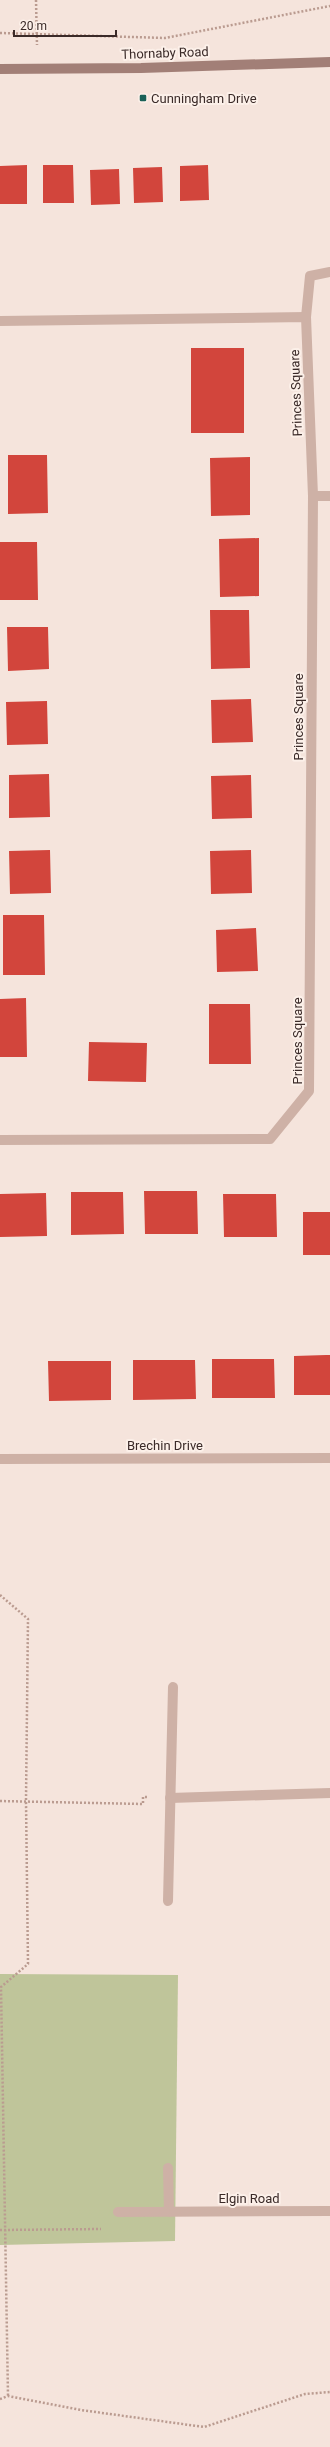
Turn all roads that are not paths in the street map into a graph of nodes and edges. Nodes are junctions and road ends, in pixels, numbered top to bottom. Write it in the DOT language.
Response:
graph roads {
  1 [pos="330,62"];
  2 [pos="0,69"];
  3 [pos="330,272"];
  4 [pos="306,317"];
  5 [pos="0,321"];
  6 [pos="313,496"];
  7 [pos="330,496"];
  8 [pos="0,1140"];
  9 [pos="0,1458"];
  10 [pos="330,1458"];
  11 [pos="173,1687"];
  12 [pos="330,1793"];
  13 [pos="170,1798"];
  14 [pos="168,1901"];
  15 [pos="168,2168"];
  16 [pos="330,2211"];
  17 [pos="118,2212"];
  18 [pos="169,2212"];
  1 -- 2 [label="street, Thornaby Road"];
  3 -- 4 [label="street, Princes Square"];
  4 -- 5 [label="street"];
  4 -- 6 [label="street, Princes Square"];
  6 -- 7 [label="street"];
  6 -- 8 [label="street, Princes Square"];
  9 -- 10 [label="street, Brechin Drive"];
  11 -- 13 [label="street"];
  12 -- 13 [label="street"];
  13 -- 14 [label="street"];
  15 -- 18 [label="street"];
  16 -- 18 [label="street, Elgin Road"];
  17 -- 18 [label="street, Elgin Road"];
}
